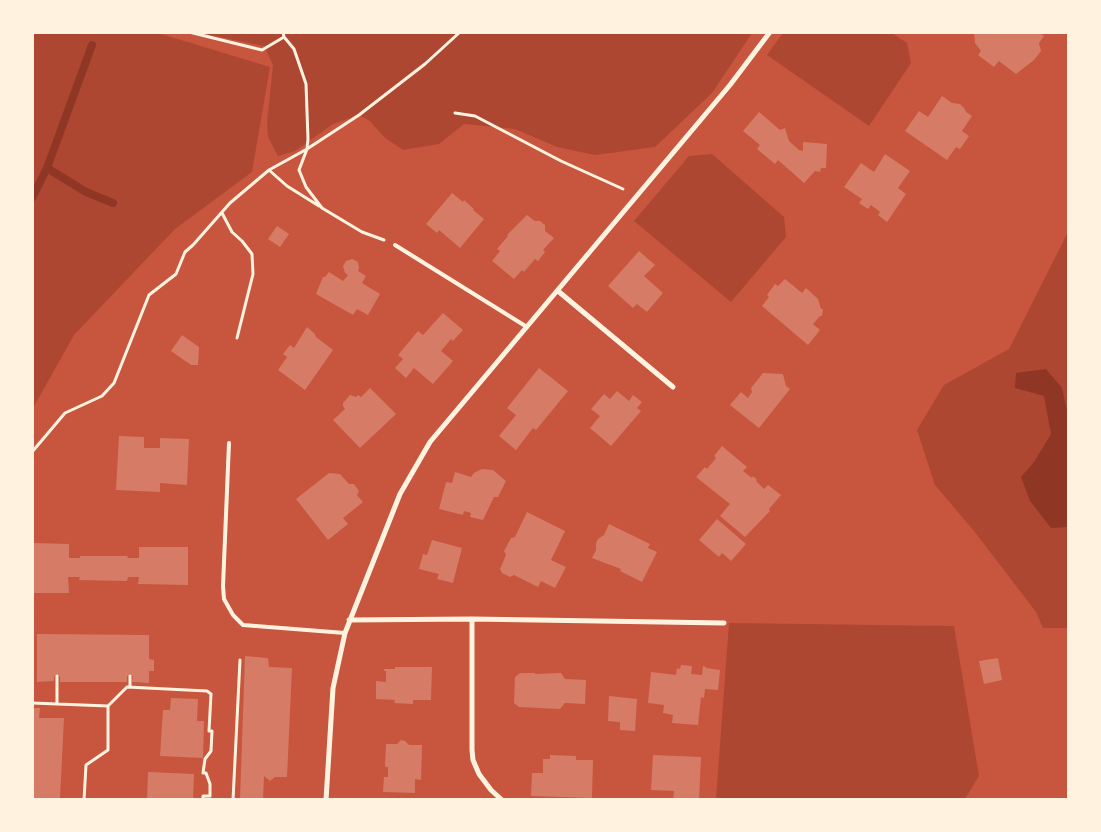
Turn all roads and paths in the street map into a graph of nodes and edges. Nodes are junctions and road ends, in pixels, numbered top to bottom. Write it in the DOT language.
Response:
graph roads {
  1 [pos="189,32"];
  2 [pos="460,32"];
  3 [pos="770,32"];
  4 [pos="283,35"];
  5 [pos="455,113"];
  6 [pos="307,148"];
  7 [pos="269,170"];
  8 [pos="637,196"];
  9 [pos="322,208"];
  10 [pos="222,213"];
  11 [pos="395,245"];
  12 [pos="558,291"];
  13 [pos="527,327"];
  14 [pos="237,338"];
  15 [pos="673,387"];
  16 [pos="229,443"];
  17 [pos="32,452"];
  18 [pos="472,619"];
  19 [pos="349,620"];
  20 [pos="724,623"];
  21 [pos="345,632"];
  22 [pos="240,660"];
  23 [pos="57,676"];
  24 [pos="130,676"];
  25 [pos="239,685"];
  26 [pos="244,686"];
  27 [pos="130,687"];
  28 [pos="32,703"];
  29 [pos="57,704"];
  30 [pos="108,706"];
  31 [pos="204,725"];
  32 [pos="209,725"];
  33 [pos="235,758"];
  34 [pos="242,758"];
  35 [pos="84,800"];
  36 [pos="203,800"];
  37 [pos="233,800"];
  38 [pos="326,800"];
  39 [pos="502,800"];
  1 -- 4 [label="path"];
  2 -- 6 [label="path"];
  3 -- 8 [label="street"];
  4 -- 6 [label="path"];
  5 -- 8 [label="path"];
  6 -- 7 [label="path"];
  6 -- 9 [label="path"];
  7 -- 9 [label="path"];
  7 -- 10 [label="path"];
  8 -- 12 [label="street"];
  9 -- 11 [label="path"];
  10 -- 14 [label="path"];
  10 -- 17 [label="path"];
  11 -- 13 [label="lane"];
  12 -- 13 [label="street"];
  12 -- 15 [label="street"];
  13 -- 19 [label="street"];
  16 -- 21 [label="lane"];
  18 -- 19 [label="street"];
  18 -- 20 [label="street"];
  18 -- 39 [label="street"];
  19 -- 21 [label="street"];
  21 -- 38 [label="street"];
  22 -- 25 [label="path"];
  23 -- 29 [label="path"];
  24 -- 27 [label="path"];
  25 -- 26 [label="path"];
  25 -- 33 [label="path"];
  27 -- 30 [label="path"];
  27 -- 32 [label="path"];
  28 -- 29 [label="path"];
  29 -- 30 [label="path"];
  30 -- 35 [label="path"];
  31 -- 32 [label="path"];
  32 -- 36 [label="path"];
  33 -- 34 [label="path"];
  33 -- 37 [label="path"];
}
